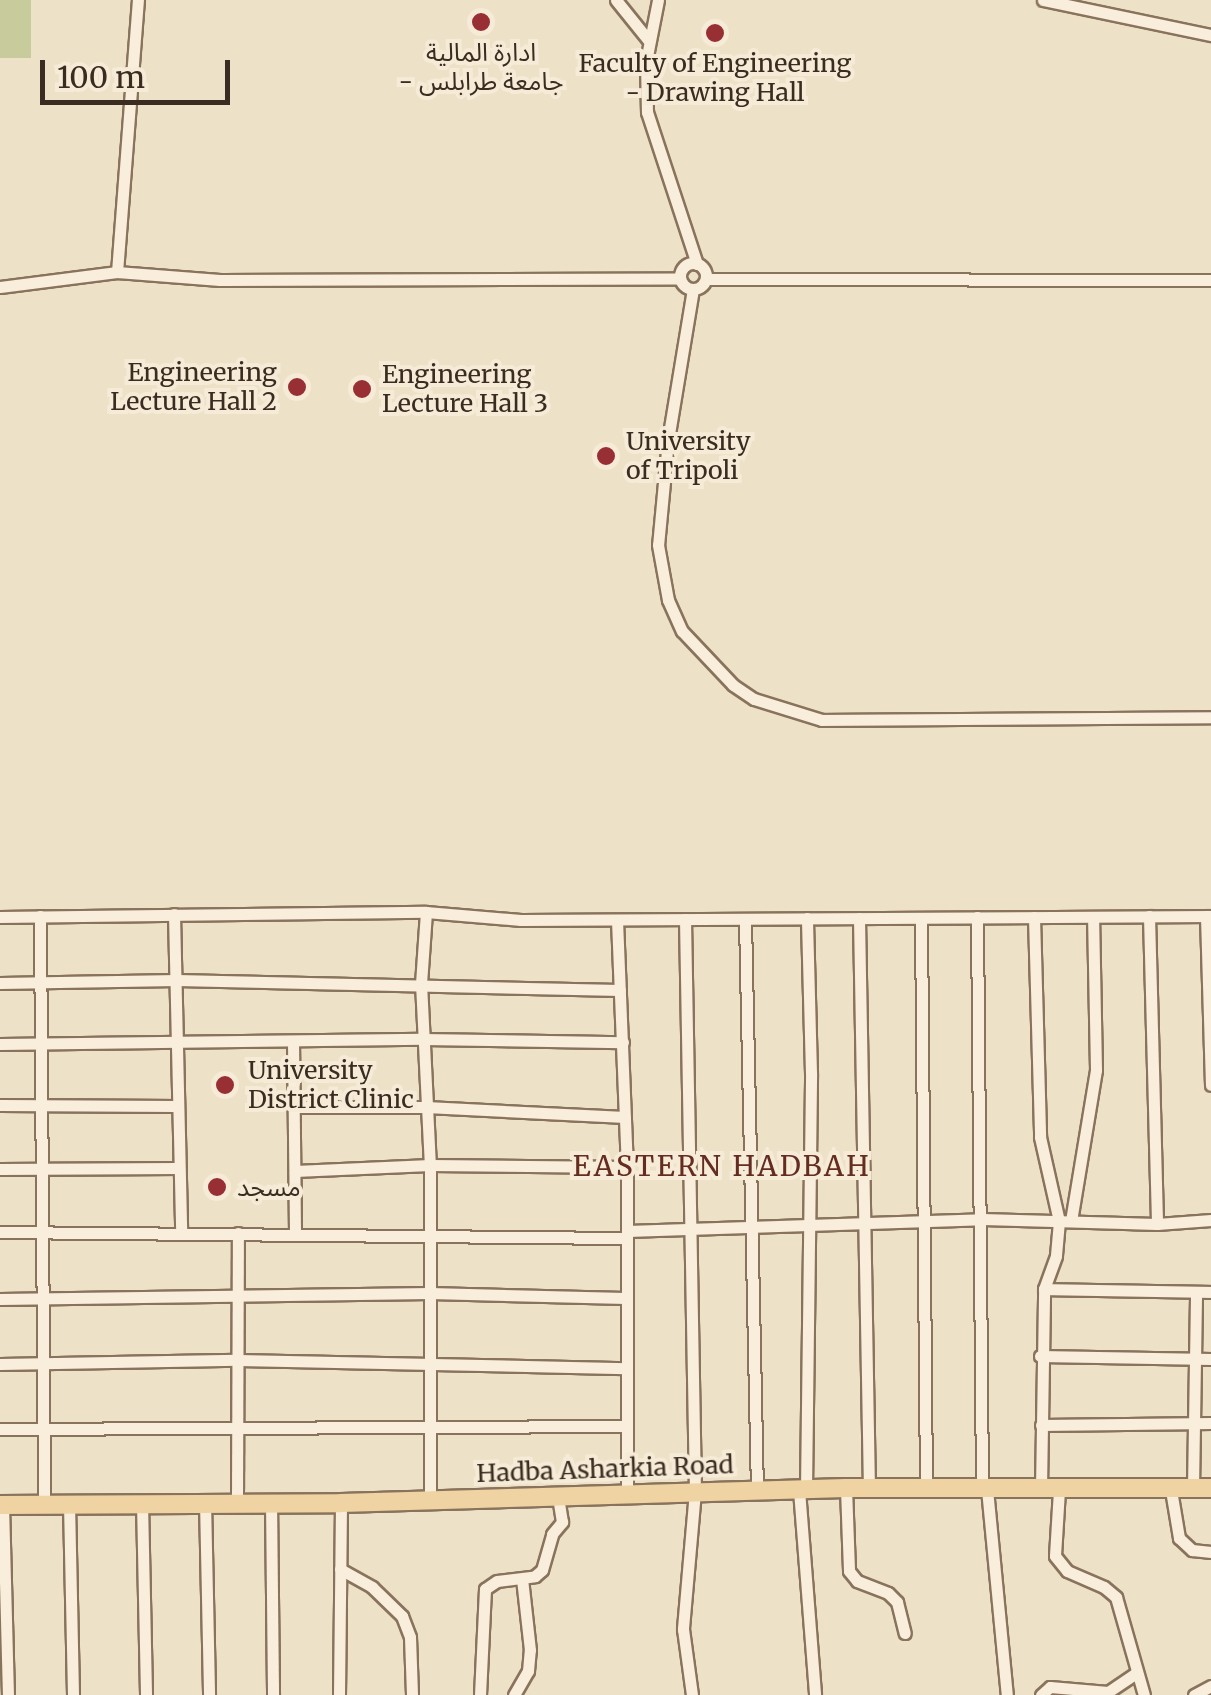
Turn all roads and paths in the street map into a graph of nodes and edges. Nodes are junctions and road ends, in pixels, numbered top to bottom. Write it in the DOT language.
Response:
graph roads {
  1 [pos="138,0"];
  2 [pos="616,0"];
  3 [pos="644,0"];
  4 [pos="1043,0"];
  5 [pos="658,1"];
  6 [pos="1211,35"];
  7 [pos="649,41"];
  8 [pos="697,264"];
  9 [pos="117,272"];
  10 [pos="680,278"];
  11 [pos="706,279"];
  12 [pos="1211,280"];
  13 [pos="0,287"];
  14 [pos="692,289"];
  15 [pos="1211,718"];
  16 [pos="426,912"];
  17 [pos="174,914"];
  18 [pos="40,916"];
  19 [pos="1149,916"];
  20 [pos="1209,916"];
  21 [pos="0,917"];
  22 [pos="977,917"];
  23 [pos="1034,917"];
  24 [pos="1093,917"];
  25 [pos="807,918"];
  26 [pos="859,918"];
  27 [pos="921,918"];
  28 [pos="684,919"];
  29 [pos="745,919"];
  30 [pos="617,920"];
  31 [pos="177,980"];
  32 [pos="422,982"];
  33 [pos="0,983"];
  34 [pos="42,983"];
  35 [pos="620,990"];
  36 [pos="423,1039"];
  37 [pos="176,1040"];
  38 [pos="293,1041"];
  39 [pos="623,1042"];
  40 [pos="41,1043"];
  41 [pos="0,1044"];
  42 [pos="1211,1086"];
  43 [pos="42,1103"];
  44 [pos="0,1105"];
  45 [pos="176,1106"];
  46 [pos="426,1106"];
  47 [pos="294,1107"];
  48 [pos="625,1117"];
  49 [pos="430,1165"];
  50 [pos="627,1167"];
  51 [pos="0,1168"];
  52 [pos="178,1168"];
  53 [pos="44,1169"];
  54 [pos="295,1170"];
  55 [pos="982,1219"];
  56 [pos="1211,1220"];
  57 [pos="1065,1221"];
  58 [pos="867,1222"];
  59 [pos="924,1222"];
  60 [pos="809,1224"];
  61 [pos="1157,1224"];
  62 [pos="752,1227"];
  63 [pos="688,1228"];
  64 [pos="44,1231"];
  65 [pos="0,1232"];
  66 [pos="180,1232"];
  67 [pos="238,1233"];
  68 [pos="295,1233"];
  69 [pos="431,1233"];
  70 [pos="627,1234"];
  71 [pos="1044,1289"];
  72 [pos="1196,1292"];
  73 [pos="1211,1292"];
  74 [pos="430,1293"];
  75 [pos="240,1295"];
  76 [pos="46,1297"];
  77 [pos="0,1298"];
  78 [pos="625,1298"];
  79 [pos="1040,1356"];
  80 [pos="1211,1359"];
  81 [pos="238,1360"];
  82 [pos="1196,1360"];
  83 [pos="428,1362"];
  84 [pos="0,1364"];
  85 [pos="46,1365"];
  86 [pos="627,1368"];
  87 [pos="1194,1423"];
  88 [pos="1211,1423"];
  89 [pos="431,1424"];
  90 [pos="1041,1424"];
  91 [pos="238,1426"];
  92 [pos="626,1426"];
  93 [pos="47,1428"];
  94 [pos="0,1429"];
  95 [pos="846,1488"];
  96 [pos="1202,1488"];
  97 [pos="868,1489"];
  98 [pos="985,1489"];
  99 [pos="1050,1489"];
  100 [pos="803,1490"];
  101 [pos="926,1490"];
  102 [pos="1172,1490"];
  103 [pos="696,1491"];
  104 [pos="757,1491"];
  105 [pos="627,1494"];
  106 [pos="558,1496"];
  107 [pos="430,1499"];
  108 [pos="271,1500"];
  109 [pos="237,1501"];
  110 [pos="142,1502"];
  111 [pos="205,1502"];
  112 [pos="341,1502"];
  113 [pos="69,1503"];
  114 [pos="44,1504"];
  115 [pos="1,1505"];
  116 [pos="1211,1552"];
  117 [pos="340,1569"];
  118 [pos="522,1578"];
  119 [pos="905,1633"];
  120 [pos="1135,1674"];
  121 [pos="1211,1686"];
  122 [pos="8,1695"];
  123 [pos="73,1695"];
  124 [pos="146,1695"];
  125 [pos="209,1695"];
  126 [pos="273,1695"];
  127 [pos="339,1695"];
  128 [pos="412,1695"];
  129 [pos="480,1695"];
  130 [pos="514,1695"];
  131 [pos="692,1695"];
  132 [pos="815,1695"];
  133 [pos="1007,1695"];
  134 [pos="1041,1695"];
  135 [pos="1144,1695"];
  136 [pos="1194,1695"];
  1 -- 9 [label="street"];
  2 -- 7 [label="street"];
  3 -- 5 [label="street"];
  4 -- 6 [label="street"];
  5 -- 7 [label="street"];
  7 -- 8 [label="street"];
  8 -- 10 [label="street"];
  8 -- 11 [label="street"];
  9 -- 10 [label="street"];
  9 -- 13 [label="street"];
  10 -- 14 [label="street"];
  11 -- 12 [label="street"];
  11 -- 14 [label="street"];
  14 -- 15 [label="street"];
  16 -- 17 [label="street"];
  16 -- 30 [label="street"];
  16 -- 32 [label="street"];
  17 -- 18 [label="street"];
  17 -- 31 [label="street"];
  18 -- 21 [label="street"];
  18 -- 34 [label="street"];
  19 -- 20 [label="street"];
  19 -- 24 [label="street"];
  19 -- 61 [label="street"];
  20 -- 42 [label="street"];
  22 -- 23 [label="street"];
  22 -- 27 [label="street"];
  22 -- 55 [label="street"];
  23 -- 24 [label="street"];
  23 -- 57 [label="street"];
  24 -- 57 [label="street"];
  25 -- 26 [label="street"];
  25 -- 29 [label="street"];
  25 -- 60 [label="street"];
  26 -- 27 [label="street"];
  26 -- 58 [label="street"];
  27 -- 59 [label="street"];
  28 -- 29 [label="street"];
  28 -- 30 [label="street"];
  28 -- 63 [label="street"];
  29 -- 62 [label="street"];
  30 -- 35 [label="street"];
  31 -- 32 [label="street"];
  31 -- 34 [label="street"];
  31 -- 37 [label="street"];
  32 -- 35 [label="street"];
  32 -- 36 [label="street"];
  33 -- 34 [label="street"];
  34 -- 40 [label="street"];
  35 -- 39 [label="street"];
  36 -- 38 [label="street"];
  36 -- 39 [label="street"];
  36 -- 46 [label="street"];
  37 -- 38 [label="street"];
  37 -- 40 [label="street"];
  37 -- 45 [label="street"];
  38 -- 47 [label="street"];
  39 -- 48 [label="street"];
  40 -- 41 [label="street"];
  40 -- 43 [label="street"];
  43 -- 44 [label="street"];
  43 -- 45 [label="street"];
  43 -- 53 [label="street"];
  45 -- 52 [label="street"];
  46 -- 47 [label="street"];
  46 -- 48 [label="street"];
  46 -- 49 [label="street"];
  47 -- 54 [label="street"];
  48 -- 50 [label="street"];
  49 -- 50 [label="street"];
  49 -- 54 [label="street"];
  49 -- 69 [label="street"];
  50 -- 70 [label="street"];
  51 -- 53 [label="street"];
  52 -- 53 [label="street"];
  52 -- 66 [label="street"];
  53 -- 64 [label="street"];
  54 -- 68 [label="street"];
  55 -- 57 [label="street"];
  55 -- 59 [label="street"];
  55 -- 98 [label="street"];
  56 -- 61 [label="street"];
  57 -- 61 [label="street"];
  57 -- 71 [label="street"];
  58 -- 59 [label="street"];
  58 -- 60 [label="street"];
  58 -- 97 [label="street"];
  59 -- 101 [label="street"];
  60 -- 62 [label="street"];
  60 -- 100 [label="street"];
  62 -- 63 [label="street"];
  62 -- 104 [label="street"];
  63 -- 70 [label="street"];
  63 -- 103 [label="street"];
  64 -- 65 [label="street"];
  64 -- 66 [label="street"];
  64 -- 76 [label="street"];
  66 -- 67 [label="street"];
  67 -- 68 [label="street"];
  67 -- 75 [label="street"];
  68 -- 69 [label="street"];
  69 -- 70 [label="street"];
  69 -- 74 [label="street"];
  70 -- 78 [label="street"];
  71 -- 72 [label="street"];
  71 -- 79 [label="street"];
  72 -- 73 [label="street"];
  72 -- 82 [label="street"];
  74 -- 75 [label="street"];
  74 -- 78 [label="street"];
  74 -- 83 [label="street"];
  75 -- 76 [label="street"];
  75 -- 81 [label="street"];
  76 -- 77 [label="street"];
  76 -- 85 [label="street"];
  78 -- 86 [label="street"];
  79 -- 82 [label="street"];
  79 -- 90 [label="street"];
  80 -- 82 [label="street"];
  81 -- 83 [label="street"];
  81 -- 85 [label="street"];
  81 -- 91 [label="street"];
  82 -- 87 [label="street"];
  83 -- 86 [label="street"];
  83 -- 89 [label="street"];
  84 -- 85 [label="street"];
  85 -- 93 [label="street"];
  86 -- 92 [label="street"];
  87 -- 88 [label="street"];
  87 -- 90 [label="street"];
  87 -- 96 [label="street"];
  89 -- 91 [label="street"];
  89 -- 92 [label="street"];
  89 -- 107 [label="street"];
  90 -- 99 [label="street"];
  91 -- 93 [label="street"];
  91 -- 109 [label="street"];
  92 -- 105 [label="street"];
  93 -- 94 [label="street"];
  93 -- 114 [label="street"];
  95 -- 97 [label="main road, Hadba Asharkia Road"];
  95 -- 100 [label="main road, Hadba Asharkia Road"];
  95 -- 119 [label="street"];
  96 -- 102 [label="main road, Hadba Asharkia Road"];
  97 -- 101 [label="main road, Hadba Asharkia Road"];
  98 -- 99 [label="main road, Hadba Asharkia Road"];
  98 -- 101 [label="main road, Hadba Asharkia Road"];
  98 -- 133 [label="street"];
  99 -- 102 [label="main road, Hadba Asharkia Road"];
  99 -- 120 [label="street"];
  100 -- 104 [label="main road, Hadba Asharkia Road"];
  100 -- 132 [label="street"];
  102 -- 116 [label="street"];
  103 -- 104 [label="main road, Hadba Asharkia Road"];
  103 -- 105 [label="main road, Hadba Asharkia Road"];
  103 -- 131 [label="street"];
  105 -- 106 [label="main road, Hadba Asharkia Road"];
  106 -- 107 [label="main road, Hadba Asharkia Road"];
  106 -- 118 [label="street"];
  107 -- 112 [label="main road, Hadba Asharkia Road"];
  108 -- 109 [label="main road, Hadba Asharkia Road"];
  108 -- 112 [label="main road, Hadba Asharkia Road"];
  108 -- 126 [label="street"];
  109 -- 111 [label="main road, Hadba Asharkia Road"];
  110 -- 111 [label="main road, Hadba Asharkia Road"];
  110 -- 113 [label="main road, Hadba Asharkia Road"];
  110 -- 124 [label="street"];
  111 -- 125 [label="street"];
  112 -- 117 [label="street"];
  113 -- 114 [label="main road, Hadba Asharkia Road"];
  113 -- 123 [label="street"];
  114 -- 115 [label="main road, Hadba Asharkia Road"];
  115 -- 122 [label="street"];
  117 -- 127 [label="street"];
  117 -- 128 [label="street"];
  118 -- 129 [label="street"];
  118 -- 130 [label="street"];
  120 -- 134 [label="street"];
  120 -- 135 [label="street"];
  121 -- 136 [label="street"];
}
